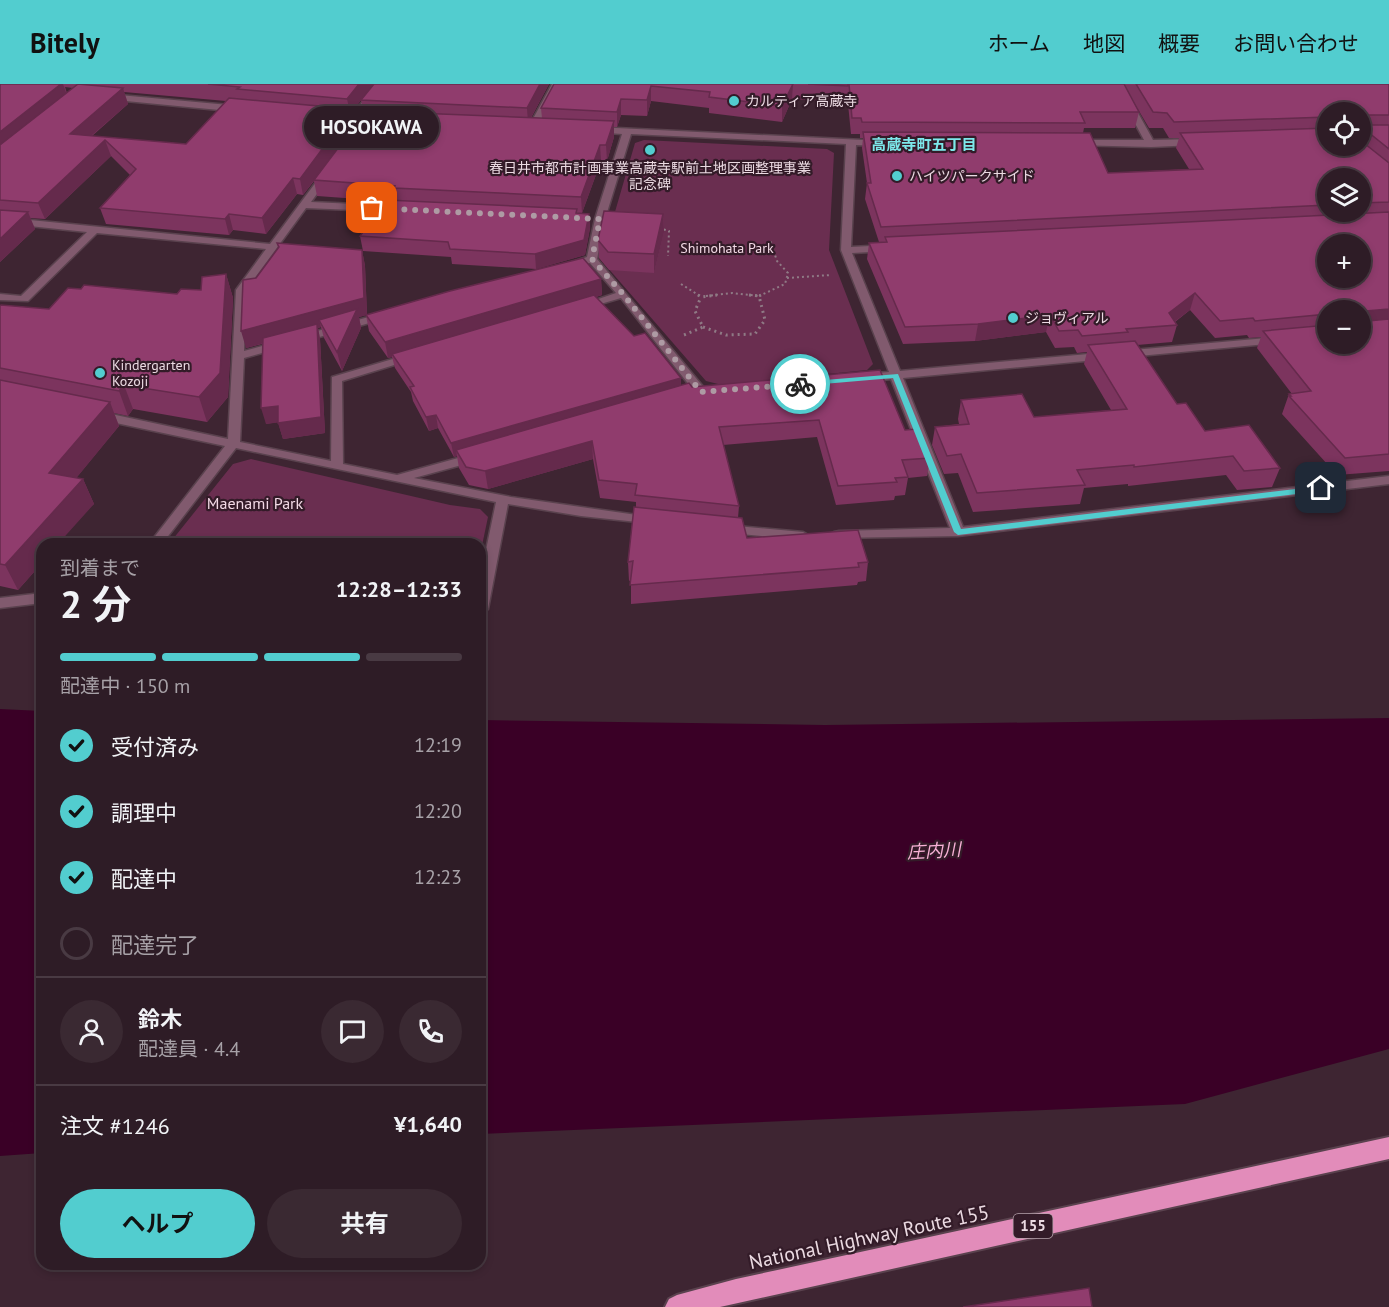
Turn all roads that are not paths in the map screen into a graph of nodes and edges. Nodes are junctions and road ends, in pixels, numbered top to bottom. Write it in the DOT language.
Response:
graph roads {
  1 [pos="381,84"];
  2 [pos="556,84"];
  3 [pos="1118,84"];
  4 [pos="93,95"];
  5 [pos="247,110"];
  6 [pos="342,118"];
  7 [pos="354,119"];
  8 [pos="522,127"];
  9 [pos="533,128"];
  10 [pos="545,128"];
  11 [pos="358,130"];
  12 [pos="580,130"];
  13 [pos="627,132"];
  14 [pos="851,142"];
  15 [pos="1210,142"];
  16 [pos="887,143"];
  17 [pos="1067,143"];
  18 [pos="1151,144"];
  19 [pos="338,158"];
  20 [pos="304,205"];
  21 [pos="411,210"];
  22 [pos="588,218"];
  23 [pos="600,219"];
  24 [pos="0,220"];
  25 [pos="94,230"];
  26 [pos="272,247"];
  27 [pos="905,247"];
  28 [pos="846,250"];
  29 [pos="592,259"];
  30 [pos="558,268"];
  31 [pos="623,294"];
  32 [pos="0,297"];
  33 [pos="568,311"];
  34 [pos="398,312"];
  35 [pos="1292,339"];
  36 [pos="424,353"];
  37 [pos="238,356"];
  38 [pos="896,376"];
  39 [pos="850,380"];
  40 [pos="701,393"];
  41 [pos="82,412"];
  42 [pos="234,443"];
  43 [pos="488,453"];
  44 [pos="337,465"];
  45 [pos="398,479"];
  46 [pos="1389,480"];
  47 [pos="502,498"];
  48 [pos="663,522"];
  49 [pos="710,527"];
  50 [pos="958,532"];
  51 [pos="160,538"];
  52 [pos="486,579"];
  53 [pos="36,599"];
  54 [pos="0,603"];
  55 [pos="1389,1148"];
  56 [pos="677,1307"];
  1 -- 7 [label="street"];
  2 -- 9 [label="street"];
  3 -- 18 [label="street"];
  4 -- 5 [label="street"];
  6 -- 7 [label="street"];
  7 -- 11 [label="street"];
  8 -- 9 [label="street"];
  9 -- 10 [label="street"];
  12 -- 13 [label="street"];
  13 -- 14 [label="street"];
  13 -- 23 [label="street"];
  14 -- 16 [label="street"];
  14 -- 28 [label="street"];
  15 -- 18 [label="street"];
  17 -- 18 [label="street"];
  19 -- 20 [label="street"];
  20 -- 21 [label="street"];
  20 -- 26 [label="street"];
  22 -- 23 [label="street"];
  23 -- 29 [label="street"];
  24 -- 25 [label="street"];
  25 -- 26 [label="street"];
  25 -- 32 [label="street"];
  26 -- 37 [label="street"];
  27 -- 28 [label="street"];
  28 -- 38 [label="street"];
  29 -- 30 [label="street"];
  29 -- 31 [label="street"];
  31 -- 33 [label="street"];
  31 -- 40 [label="street"];
  34 -- 37 [label="street"];
  35 -- 38 [label="street"];
  36 -- 44 [label="street"];
  37 -- 42 [label="street"];
  38 -- 39 [label="street"];
  38 -- 50 [label="street"];
  41 -- 42 [label="street"];
  42 -- 44 [label="street"];
  42 -- 51 [label="street"];
  43 -- 45 [label="street"];
  44 -- 45 [label="street"];
  45 -- 47 [label="street"];
  46 -- 50 [label="street"];
  47 -- 48 [label="street"];
  47 -- 52 [label="street"];
  49 -- 50 [label="street"];
  53 -- 54 [label="street"];
  55 -- 56 [label="highway, National Highway Route 155 / 155"];
}
